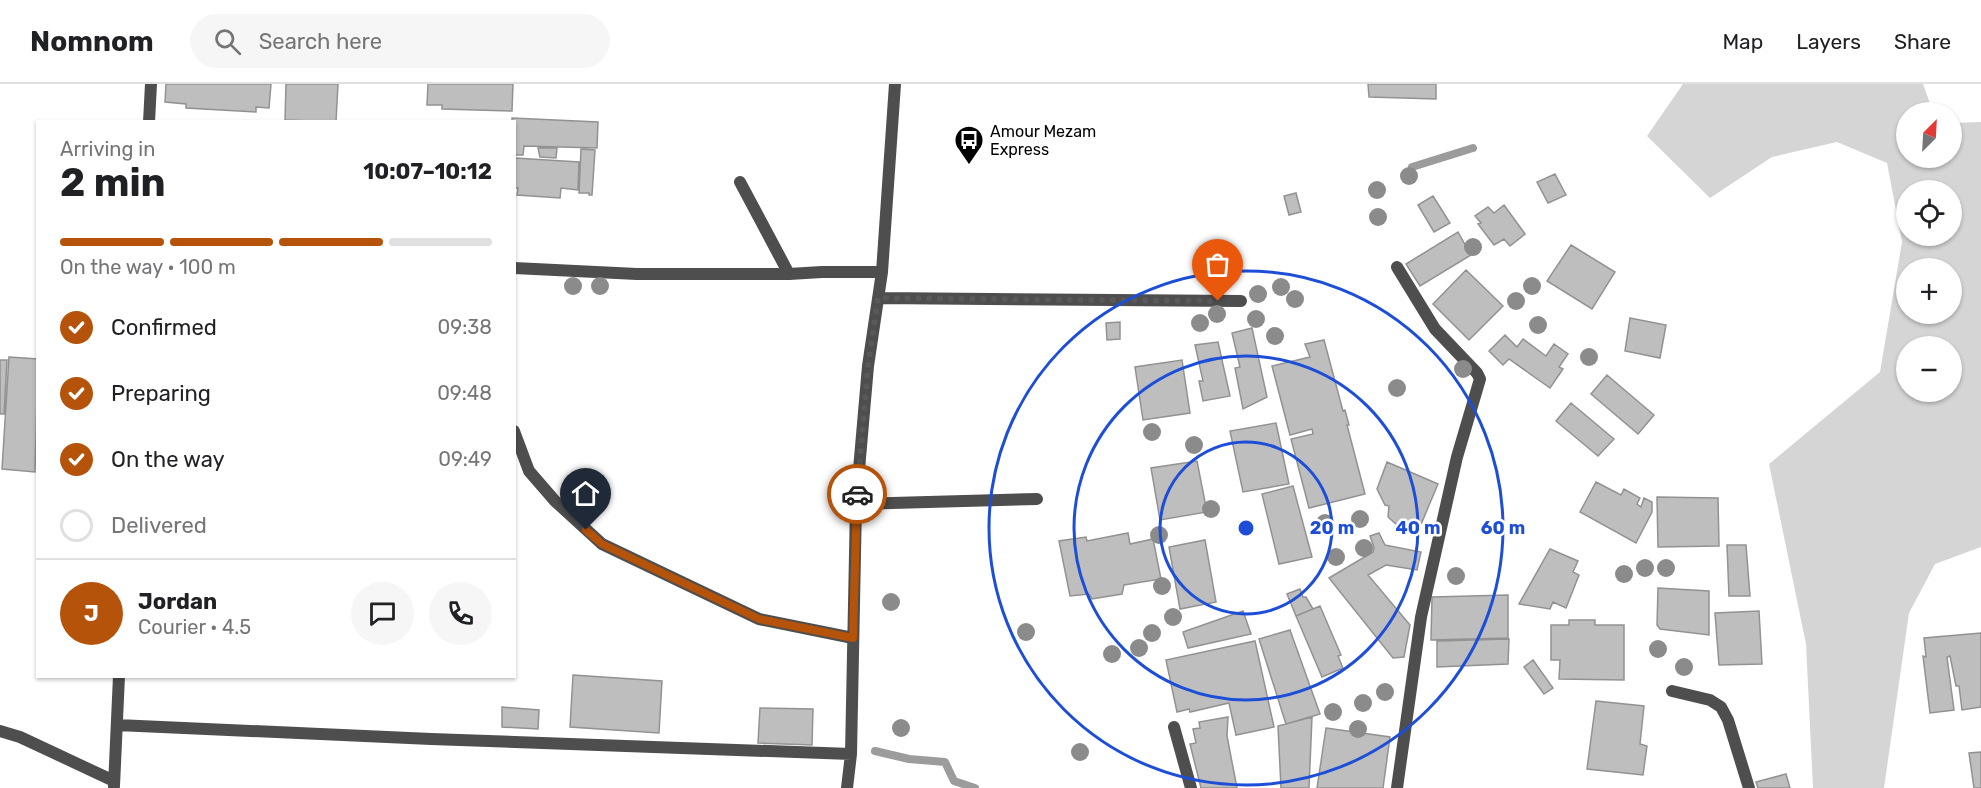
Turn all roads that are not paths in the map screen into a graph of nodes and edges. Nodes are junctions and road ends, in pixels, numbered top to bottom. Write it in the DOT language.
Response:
graph roads {
  1 [pos="151,84"];
  2 [pos="895,84"];
  3 [pos="148,120"];
  4 [pos="740,182"];
  5 [pos="516,267"];
  6 [pos="1396,267"];
  7 [pos="882,272"];
  8 [pos="789,274"];
  9 [pos="878,298"];
  10 [pos="1241,301"];
  11 [pos="516,436"];
  12 [pos="1037,499"];
  13 [pos="856,504"];
  14 [pos="853,638"];
  15 [pos="119,678"];
  16 [pos="1672,691"];
  17 [pos="117,725"];
  18 [pos="1174,727"];
  19 [pos="0,731"];
  20 [pos="851,754"];
  21 [pos="114,784"];
  22 [pos="847,788"];
  23 [pos="1191,788"];
  24 [pos="1397,788"];
  25 [pos="1749,788"];
  1 -- 3 [label="street"];
  2 -- 7 [label="street"];
  4 -- 8 [label="street"];
  5 -- 8 [label="street"];
  6 -- 24 [label="street"];
  7 -- 8 [label="street"];
  7 -- 9 [label="street"];
  9 -- 10 [label="street"];
  9 -- 13 [label="street"];
  11 -- 14 [label="street"];
  12 -- 13 [label="street"];
  13 -- 14 [label="street"];
  14 -- 20 [label="street"];
  15 -- 17 [label="street"];
  16 -- 25 [label="street"];
  17 -- 20 [label="street"];
  17 -- 21 [label="street"];
  18 -- 23 [label="street"];
  19 -- 21 [label="street"];
  20 -- 22 [label="street"];
}
